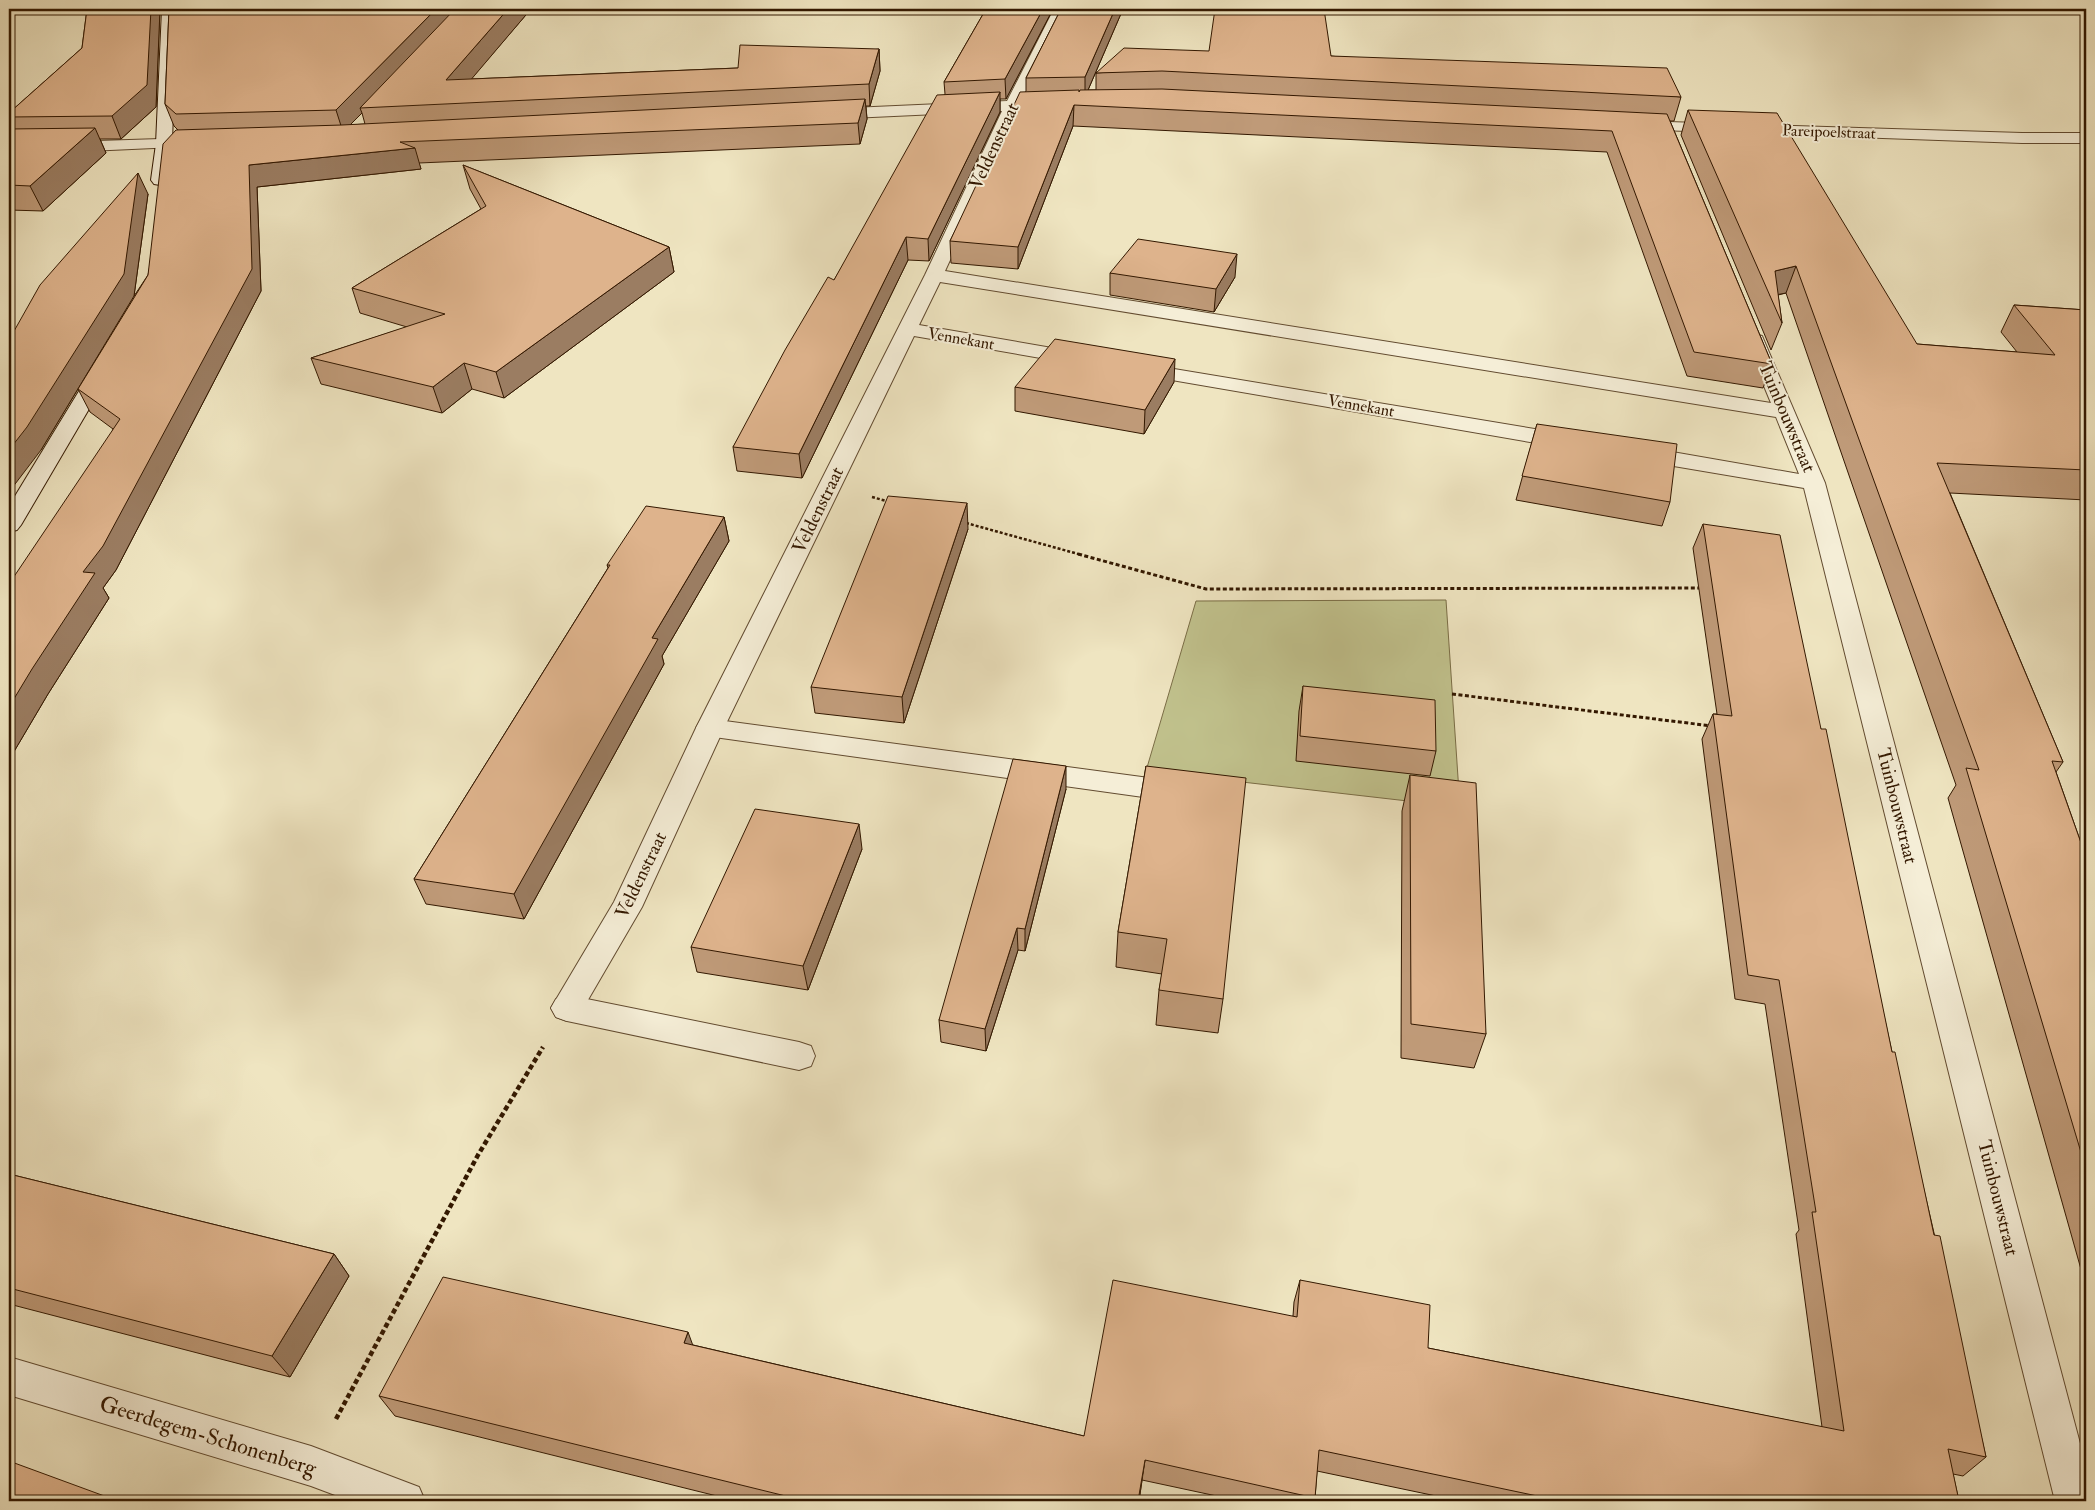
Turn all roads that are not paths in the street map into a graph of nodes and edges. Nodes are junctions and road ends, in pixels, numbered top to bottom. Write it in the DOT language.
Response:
graph roads {
  1 [pos="170,9"];
  2 [pos="1061,9"];
  3 [pos="1013,104"];
  4 [pos="1062,104"];
  5 [pos="815,115"];
  6 [pos="1618,125"];
  7 [pos="1668,128"];
  8 [pos="2086,138"];
  9 [pos="212,143"];
  10 [pos="164,144"];
  11 [pos="9,146"];
  12 [pos="1680,155"];
  13 [pos="157,201"];
  14 [pos="934,275"];
  15 [pos="1746,320"];
  16 [pos="907,330"];
  17 [pos="110,356"];
  18 [pos="1784,412"];
  19 [pos="1591,445"];
  20 [pos="1621,450"];
  21 [pos="1814,483"];
  22 [pos="9,525"];
  23 [pos="710,728"];
  24 [pos="1204,796"];
  25 [pos="799,1056"];
  26 [pos="9,1376"];
  27 [pos="405,1501"];
  28 [pos="2075,1501"];
  1 -- 10 [label="street"];
  2 -- 3 [label="street, Veldenstraat"];
  3 -- 4 [label="street"];
  3 -- 5 [label="street"];
  3 -- 14 [label="street, Veldenstraat"];
  6 -- 7 [label="street, Pareipoelstraat"];
  7 -- 8 [label="street, Pareipoelstraat"];
  7 -- 12 [label="street"];
  9 -- 10 [label="street"];
  10 -- 11 [label="street"];
  10 -- 13 [label="street"];
  14 -- 16 [label="street, Veldenstraat"];
  14 -- 18 [label="street"];
  15 -- 18 [label="street, Tuinbouwstraat"];
  16 -- 19 [label="street, Vennekant"];
  16 -- 23 [label="street, Veldenstraat"];
  17 -- 22 [label="street"];
  18 -- 21 [label="street, Tuinbouwstraat"];
  20 -- 21 [label="street"];
  21 -- 28 [label="street, Tuinbouwstraat"];
  23 -- 24 [label="street"];
  23 -- 25 [label="street, Veldenstraat"];
  26 -- 27 [label="street, Geerdegem-Schonenberg"];
}
